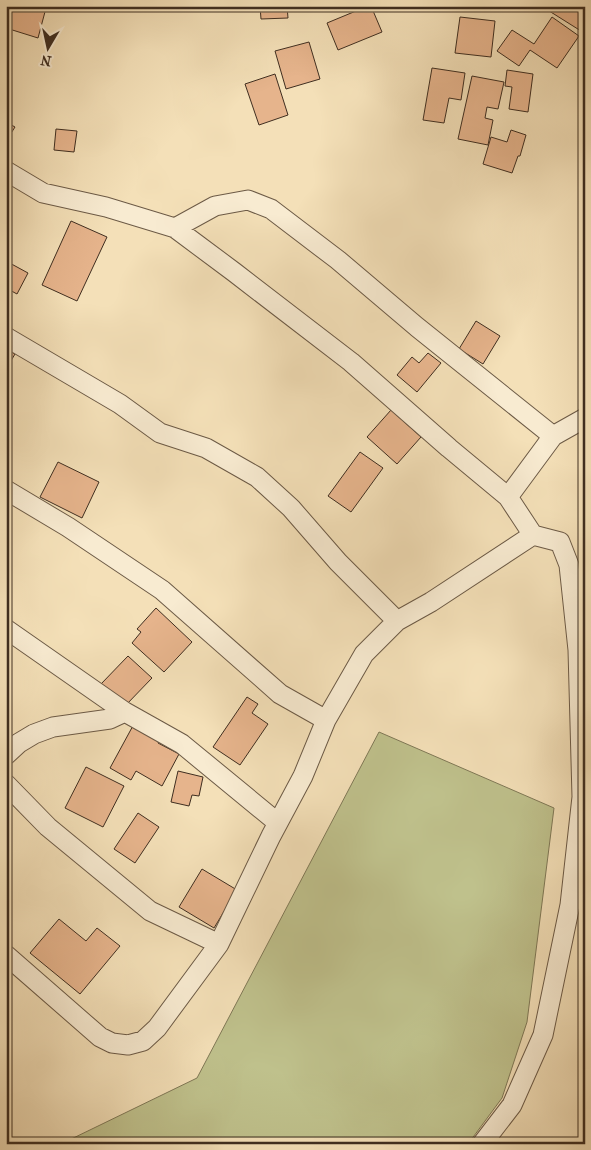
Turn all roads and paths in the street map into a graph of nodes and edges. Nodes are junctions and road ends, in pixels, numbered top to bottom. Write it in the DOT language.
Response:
graph roads {
  1 [pos="6,171"];
  2 [pos="175,228"];
  3 [pos="6,337"];
  4 [pos="585,418"];
  5 [pos="553,436"];
  6 [pos="6,490"];
  7 [pos="508,497"];
  8 [pos="533,535"];
  9 [pos="397,621"];
  10 [pos="6,629"];
  11 [pos="581,650"];
  12 [pos="125,712"];
  13 [pos="326,720"];
  14 [pos="6,755"];
  15 [pos="6,784"];
  16 [pos="278,823"];
  17 [pos="219,944"];
  18 [pos="6,955"];
  19 [pos="482,1144"];
  1 -- 2 [label="street"];
  2 -- 5 [label="street"];
  2 -- 7 [label="street"];
  3 -- 9 [label="street"];
  4 -- 5 [label="street"];
  5 -- 7 [label="street"];
  6 -- 13 [label="street"];
  7 -- 8 [label="street"];
  8 -- 9 [label="street"];
  8 -- 11 [label="street"];
  9 -- 13 [label="street"];
  10 -- 12 [label="street"];
  11 -- 19 [label="street"];
  12 -- 14 [label="street"];
  12 -- 16 [label="street"];
  13 -- 16 [label="street"];
  15 -- 17 [label="street"];
  16 -- 17 [label="street"];
  17 -- 18 [label="street"];
}
